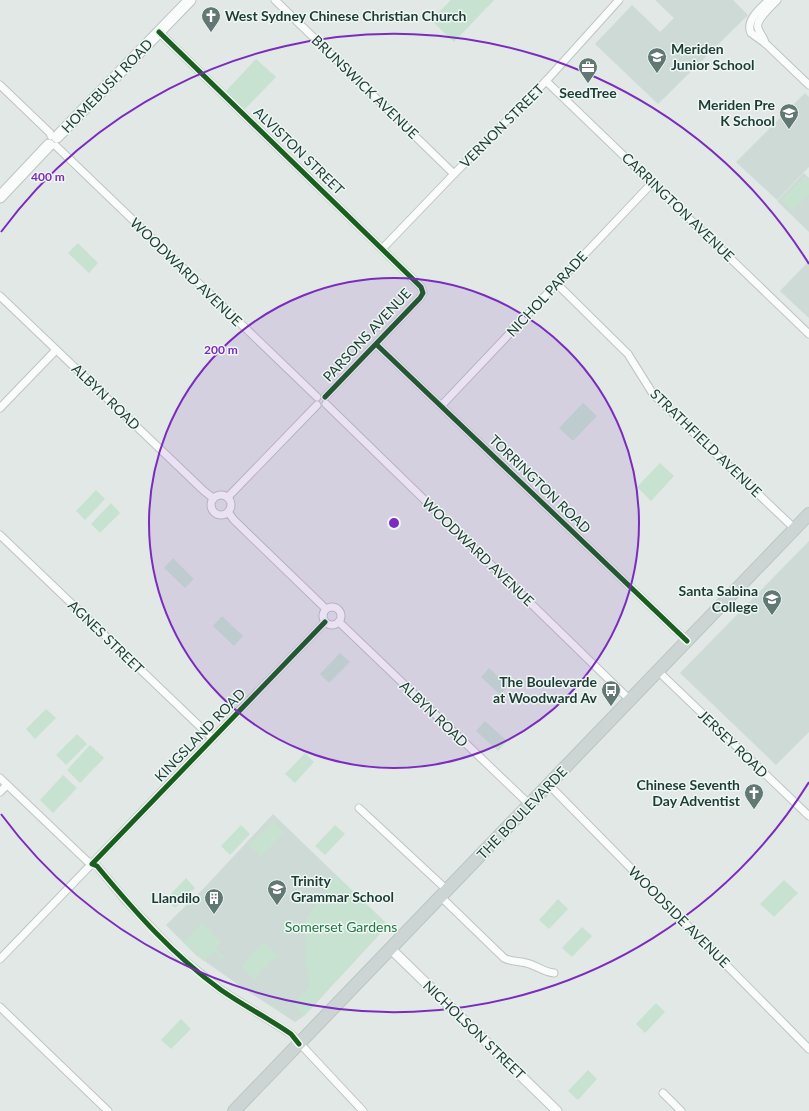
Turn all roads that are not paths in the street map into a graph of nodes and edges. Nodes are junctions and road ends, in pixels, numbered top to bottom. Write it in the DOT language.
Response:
graph roads {
  1 [pos="190,0"];
  2 [pos="275,0"];
  3 [pos="619,0"];
  4 [pos="769,0"];
  5 [pos="777,0"];
  6 [pos="159,32"];
  7 [pos="765,42"];
  8 [pos="546,81"];
  9 [pos="0,85"];
  10 [pos="809,85"];
  11 [pos="53,141"];
  12 [pos="454,174"];
  13 [pos="653,182"];
  14 [pos="0,197"];
  15 [pos="382,249"];
  16 [pos="557,284"];
  17 [pos="421,287"];
  18 [pos="0,296"];
  19 [pos="809,334"];
  20 [pos="377,345"];
  21 [pos="56,350"];
  22 [pos="317,397"];
  23 [pos="326,401"];
  24 [pos="317,405"];
  25 [pos="441,406"];
  26 [pos="0,408"];
  27 [pos="213,498"];
  28 [pos="228,498"];
  29 [pos="228,512"];
  30 [pos="809,514"];
  31 [pos="795,529"];
  32 [pos="0,535"];
  33 [pos="326,609"];
  34 [pos="325,622"];
  35 [pos="339,622"];
  36 [pos="687,641"];
  37 [pos="658,671"];
  38 [pos="630,700"];
  39 [pos="213,739"];
  40 [pos="0,778"];
  41 [pos="7,785"];
  42 [pos="549,785"];
  43 [pos="0,792"];
  44 [pos="530,805"];
  45 [pos="359,808"];
  46 [pos="809,816"];
  47 [pos="92,864"];
  48 [pos="444,893"];
  49 [pos="391,949"];
  50 [pos="0,959"];
  51 [pos="554,973"];
  52 [pos="0,1007"];
  53 [pos="299,1044"];
  54 [pos="809,1049"];
  55 [pos="663,1093"];
  56 [pos="108,1111"];
  57 [pos="234,1111"];
  58 [pos="363,1111"];
  59 [pos="557,1111"];
  60 [pos="681,1111"];
  1 -- 6 [label="main road, HOMEBUSH ROAD"];
  2 -- 12 [label="street, BRUNSWICK AVENUE"];
  3 -- 8 [label="street, VERNON STREET"];
  4 -- 7 [label="street"];
  5 -- 7 [label="street"];
  6 -- 11 [label="main road, HOMEBUSH ROAD"];
  6 -- 15 [label="street, ALVISTON STREET"];
  7 -- 10 [label="street"];
  8 -- 12 [label="street, VERNON STREET"];
  8 -- 13 [label="street, CARRINGTON AVENUE"];
  9 -- 11 [label="street, WOODWARD AVENUE"];
  11 -- 14 [label="main road, HOMEBUSH ROAD"];
  11 -- 22 [label="street, WOODWARD AVENUE"];
  12 -- 15 [label="street, VERNON STREET"];
  13 -- 16 [label="street, NICHOL PARADE"];
  13 -- 19 [label="street, CARRINGTON AVENUE"];
  15 -- 17 [label="street, ALVISTON STREET"];
  16 -- 25 [label="street, NICHOL PARADE"];
  16 -- 31 [label="street, STRATHFIELD AVENUE"];
  17 -- 20 [label="street, PARSONS AVENUE"];
  18 -- 21 [label="street, ALBYN ROAD"];
  20 -- 23 [label="street, PARSONS AVENUE"];
  20 -- 25 [label="street, TORRINGTON ROAD"];
  21 -- 26 [label="street"];
  21 -- 27 [label="street, ALBYN ROAD"];
  22 -- 23 [label="street"];
  22 -- 24 [label="street"];
  23 -- 24 [label="street"];
  23 -- 38 [label="street, WOODWARD AVENUE"];
  24 -- 28 [label="street"];
  25 -- 36 [label="street, TORRINGTON ROAD"];
  27 -- 28 [label="street"];
  27 -- 29 [label="street"];
  28 -- 29 [label="street"];
  29 -- 33 [label="street"];
  30 -- 31 [label="main road, THE BOULEVARDE"];
  31 -- 36 [label="main road, THE BOULEVARDE"];
  32 -- 39 [label="street, AGNES STREET"];
  33 -- 34 [label="street"];
  33 -- 35 [label="street"];
  34 -- 35 [label="street"];
  34 -- 39 [label="street, KINGSLAND ROAD"];
  35 -- 44 [label="street, ALBYN ROAD"];
  36 -- 37 [label="main road, THE BOULEVARDE"];
  37 -- 38 [label="main road, THE BOULEVARDE"];
  37 -- 46 [label="street, JERSEY ROAD"];
  38 -- 42 [label="main road, THE BOULEVARDE"];
  39 -- 47 [label="street, KINGSLAND ROAD"];
  40 -- 41 [label="street"];
  41 -- 43 [label="street"];
  41 -- 47 [label="street"];
  42 -- 44 [label="main road, THE BOULEVARDE"];
  42 -- 54 [label="street, WOODSIDE AVENUE"];
  44 -- 48 [label="main road, THE BOULEVARDE"];
  45 -- 48 [label="street"];
  47 -- 50 [label="street, KINGSLAND ROAD"];
  47 -- 53 [label="street"];
  48 -- 49 [label="main road, THE BOULEVARDE"];
  48 -- 51 [label="street"];
  49 -- 53 [label="main road, THE BOULEVARDE"];
  49 -- 59 [label="street, NICHOLSON STREET"];
  52 -- 56 [label="street"];
  53 -- 57 [label="main road, THE BOULEVARDE"];
  53 -- 58 [label="street"];
  55 -- 60 [label="street"];
}
